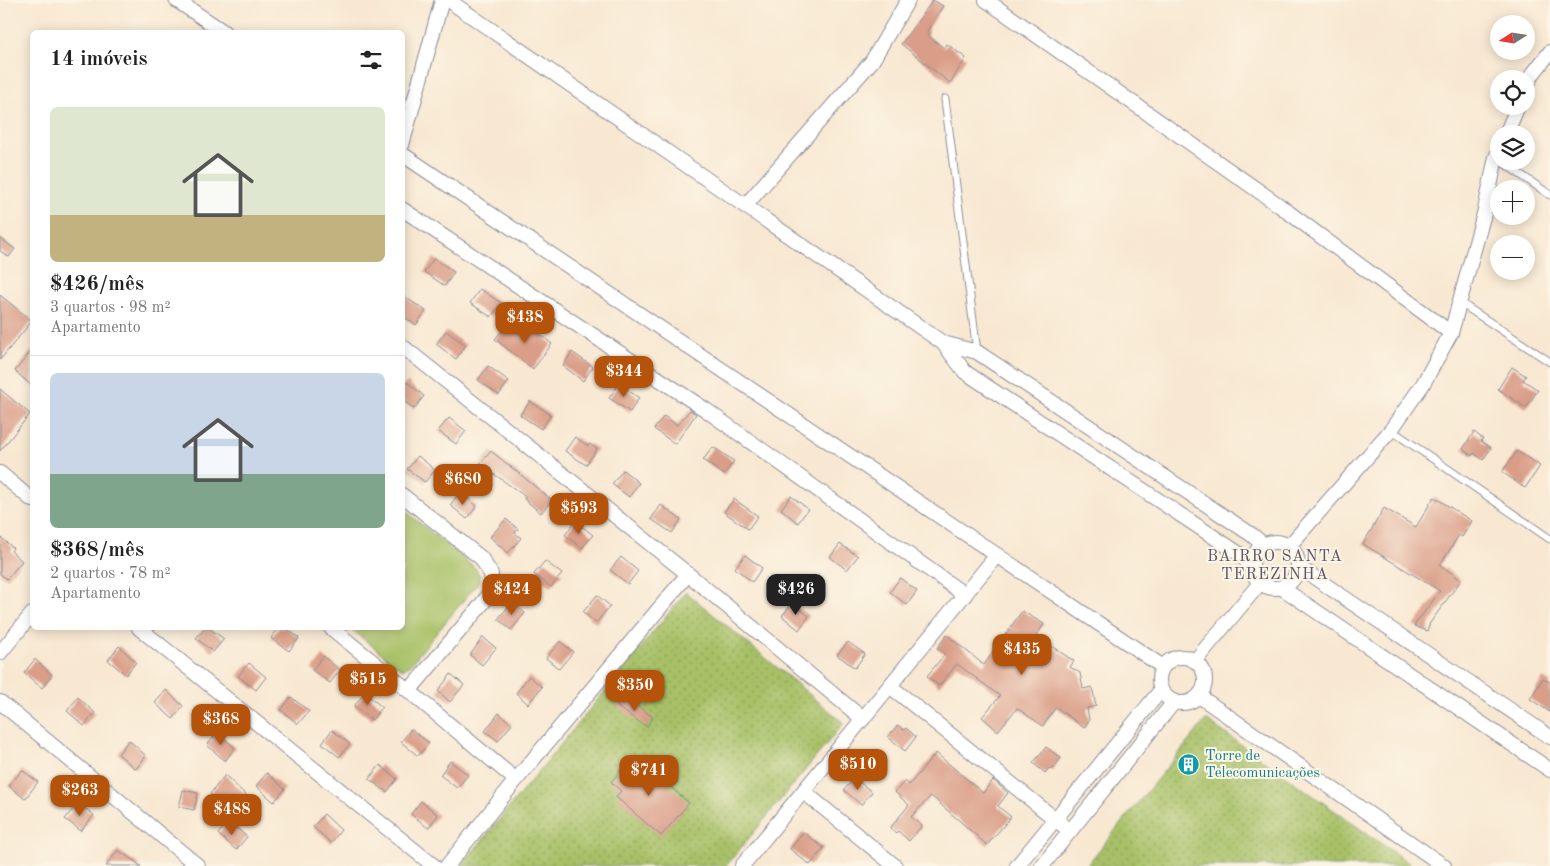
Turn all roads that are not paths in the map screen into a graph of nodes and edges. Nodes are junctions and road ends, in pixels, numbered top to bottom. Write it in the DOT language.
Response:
graph roads {
  1 [pos="176,0"];
  2 [pos="442,0"];
  3 [pos="448,0"];
  4 [pos="908,0"];
  5 [pos="986,0"];
  6 [pos="221,30"];
  7 [pos="1550,52"];
  8 [pos="1535,72"];
  9 [pos="946,99"];
  10 [pos="405,134"];
  11 [pos="405,156"];
  12 [pos="1496,170"];
  13 [pos="1516,170"];
  14 [pos="1550,195"];
  15 [pos="745,206"];
  16 [pos="405,211"];
  17 [pos="1460,302"];
  18 [pos="1451,333"];
  19 [pos="943,343"];
  20 [pos="405,348"];
  21 [pos="977,352"];
  22 [pos="1550,362"];
  23 [pos="965,372"];
  24 [pos="1391,430"];
  25 [pos="0,473"];
  26 [pos="405,496"];
  27 [pos="30,498"];
  28 [pos="1550,539"];
  29 [pos="1264,545"];
  30 [pos="1289,546"];
  31 [pos="997,555"];
  32 [pos="1252,566"];
  33 [pos="1299,567"];
  34 [pos="688,574"];
  35 [pos="1260,583"];
  36 [pos="1282,588"];
  37 [pos="965,595"];
  38 [pos="30,616"];
  39 [pos="141,630"];
  40 [pos="333,630"];
  41 [pos="0,653"];
  42 [pos="1195,661"];
  43 [pos="1162,668"];
  44 [pos="890,686"];
  45 [pos="1161,690"];
  46 [pos="409,691"];
  47 [pos="1199,696"];
  48 [pos="0,702"];
  49 [pos="1174,702"];
  50 [pos="863,720"];
  51 [pos="1550,737"];
  52 [pos="1550,770"];
  53 [pos="516,780"];
  54 [pos="804,792"];
  55 [pos="1055,819"];
  56 [pos="1070,831"];
  57 [pos="198,866"];
  58 [pos="434,866"];
  59 [pos="447,866"];
  60 [pos="742,866"];
  61 [pos="895,866"];
  62 [pos="1017,866"];
  63 [pos="1042,866"];
  64 [pos="1444,866"];
  1 -- 6 [label="street"];
  2 -- 10 [label="street"];
  3 -- 15 [label="street"];
  4 -- 15 [label="street"];
  5 -- 18 [label="street"];
  7 -- 8 [label="street"];
  9 -- 21 [label="lane"];
  11 -- 31 [label="street"];
  12 -- 17 [label="street"];
  13 -- 14 [label="lane"];
  15 -- 19 [label="street"];
  16 -- 37 [label="street"];
  17 -- 18 [label="street"];
  17 -- 22 [label="lane"];
  18 -- 24 [label="street"];
  19 -- 21 [label="street"];
  19 -- 23 [label="street"];
  20 -- 34 [label="street"];
  21 -- 23 [label="street"];
  21 -- 29 [label="street"];
  23 -- 32 [label="street"];
  24 -- 28 [label="lane"];
  24 -- 30 [label="street"];
  25 -- 27 [label="street"];
  26 -- 46 [label="street"];
  29 -- 30 [label="street"];
  29 -- 32 [label="street"];
  30 -- 33 [label="street"];
  31 -- 37 [label="street"];
  31 -- 43 [label="street"];
  32 -- 35 [label="street"];
  33 -- 36 [label="street"];
  33 -- 51 [label="street"];
  34 -- 50 [label="street"];
  34 -- 53 [label="street"];
  35 -- 36 [label="street"];
  35 -- 42 [label="street"];
  36 -- 52 [label="street"];
  37 -- 44 [label="street"];
  38 -- 41 [label="street"];
  39 -- 58 [label="street"];
  40 -- 46 [label="street"];
  42 -- 43 [label="street"];
  42 -- 47 [label="street"];
  43 -- 45 [label="street"];
  44 -- 50 [label="street"];
  44 -- 55 [label="street"];
  45 -- 49 [label="street"];
  45 -- 55 [label="street"];
  46 -- 53 [label="street"];
  47 -- 49 [label="street"];
  47 -- 64 [label="street"];
  48 -- 57 [label="street"];
  49 -- 56 [label="street"];
  50 -- 54 [label="street"];
  53 -- 59 [label="street"];
  54 -- 60 [label="street"];
  54 -- 61 [label="street"];
  55 -- 56 [label="street"];
  55 -- 62 [label="street"];
  56 -- 63 [label="street"];
}
